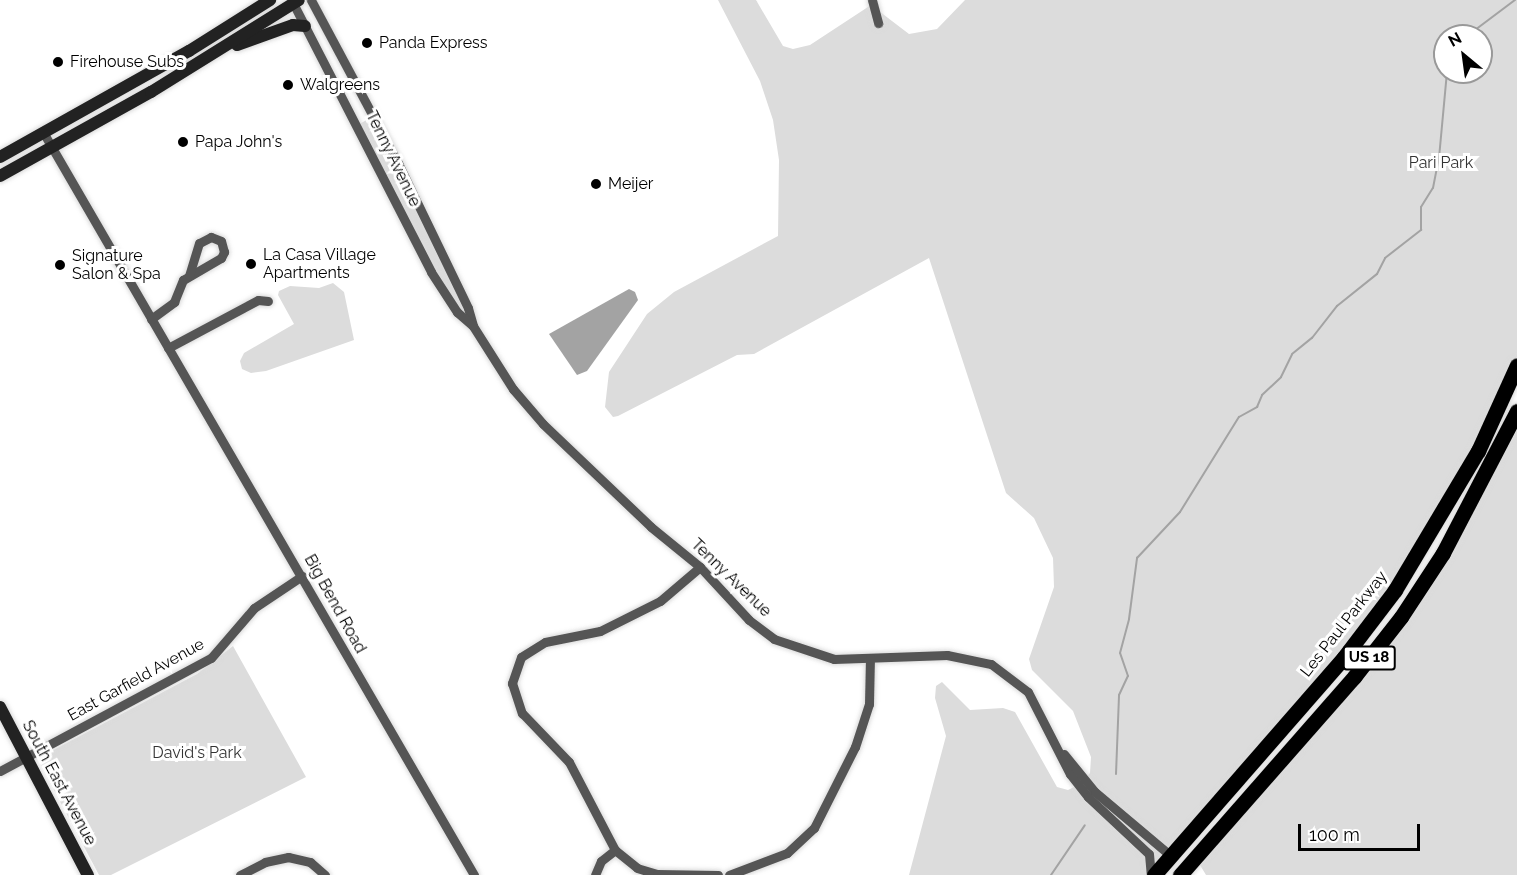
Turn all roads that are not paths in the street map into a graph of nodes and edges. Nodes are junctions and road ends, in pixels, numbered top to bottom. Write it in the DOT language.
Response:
graph roads {
  1 [pos="270,0"];
  2 [pos="311,0"];
  3 [pos="872,0"];
  4 [pos="295,1"];
  5 [pos="878,23"];
  6 [pos="305,26"];
  7 [pos="224,49"];
  8 [pos="374,116"];
  9 [pos="358,124"];
  10 [pos="44,132"];
  11 [pos="52,147"];
  12 [pos="0,157"];
  13 [pos="0,176"];
  14 [pos="422,216"];
  15 [pos="407,224"];
  16 [pos="189,275"];
  17 [pos="268,301"];
  18 [pos="151,319"];
  19 [pos="473,326"];
  20 [pos="168,348"];
  21 [pos="1517,365"];
  22 [pos="1517,411"];
  23 [pos="700,567"];
  24 [pos="302,576"];
  25 [pos="870,658"];
  26 [pos="0,707"];
  27 [pos="1055,743"];
  28 [pos="26,757"];
  29 [pos="0,771"];
  30 [pos="615,850"];
  31 [pos="1171,856"];
  32 [pos="657,874"];
  33 [pos="88,875"];
  34 [pos="240,875"];
  35 [pos="325,875"];
  36 [pos="474,875"];
  37 [pos="595,875"];
  38 [pos="718,875"];
  39 [pos="729,875"];
  40 [pos="1153,875"];
  41 [pos="1169,875"];
  42 [pos="1180,875"];
  1 -- 10 [label="main road"];
  2 -- 8 [label="street, Tenny Avenue"];
  3 -- 5 [label="street"];
  4 -- 6 [label="street, Tenny Avenue"];
  4 -- 7 [label="main road"];
  6 -- 7 [label="main road"];
  6 -- 9 [label="street, Tenny Avenue"];
  7 -- 11 [label="main road"];
  8 -- 9 [label="street"];
  8 -- 14 [label="street, Tenny Avenue"];
  9 -- 15 [label="street, Tenny Avenue"];
  10 -- 11 [label="street, Big Bend Road"];
  10 -- 12 [label="main road"];
  11 -- 13 [label="main road"];
  11 -- 18 [label="street, Big Bend Road"];
  14 -- 15 [label="street"];
  14 -- 19 [label="street, Tenny Avenue"];
  15 -- 19 [label="street, Tenny Avenue"];
  16 -- 16 [label="street"];
  16 -- 18 [label="street"];
  17 -- 20 [label="street"];
  18 -- 20 [label="street, Big Bend Road"];
  19 -- 23 [label="street, Tenny Avenue"];
  20 -- 24 [label="street, Big Bend Road"];
  21 -- 31 [label="main road, Les Paul Parkway / US 18"];
  22 -- 42 [label="main road, US 18"];
  23 -- 25 [label="street, Tenny Avenue"];
  23 -- 30 [label="street"];
  24 -- 28 [label="street, East Garfield Avenue"];
  24 -- 36 [label="street, Big Bend Road"];
  25 -- 27 [label="street, Tenny Avenue"];
  25 -- 39 [label="street"];
  26 -- 28 [label="main road, South East Avenue"];
  27 -- 31 [label="street, Tenny Avenue"];
  27 -- 40 [label="street, Tenny Avenue"];
  28 -- 29 [label="street, East Garfield Avenue"];
  28 -- 33 [label="main road, South East Avenue"];
  30 -- 32 [label="street"];
  30 -- 37 [label="street"];
  31 -- 40 [label="main road, Les Paul Parkway / US 18"];
  31 -- 41 [label="main road"];
  32 -- 38 [label="street"];
  34 -- 35 [label="street"];
}
